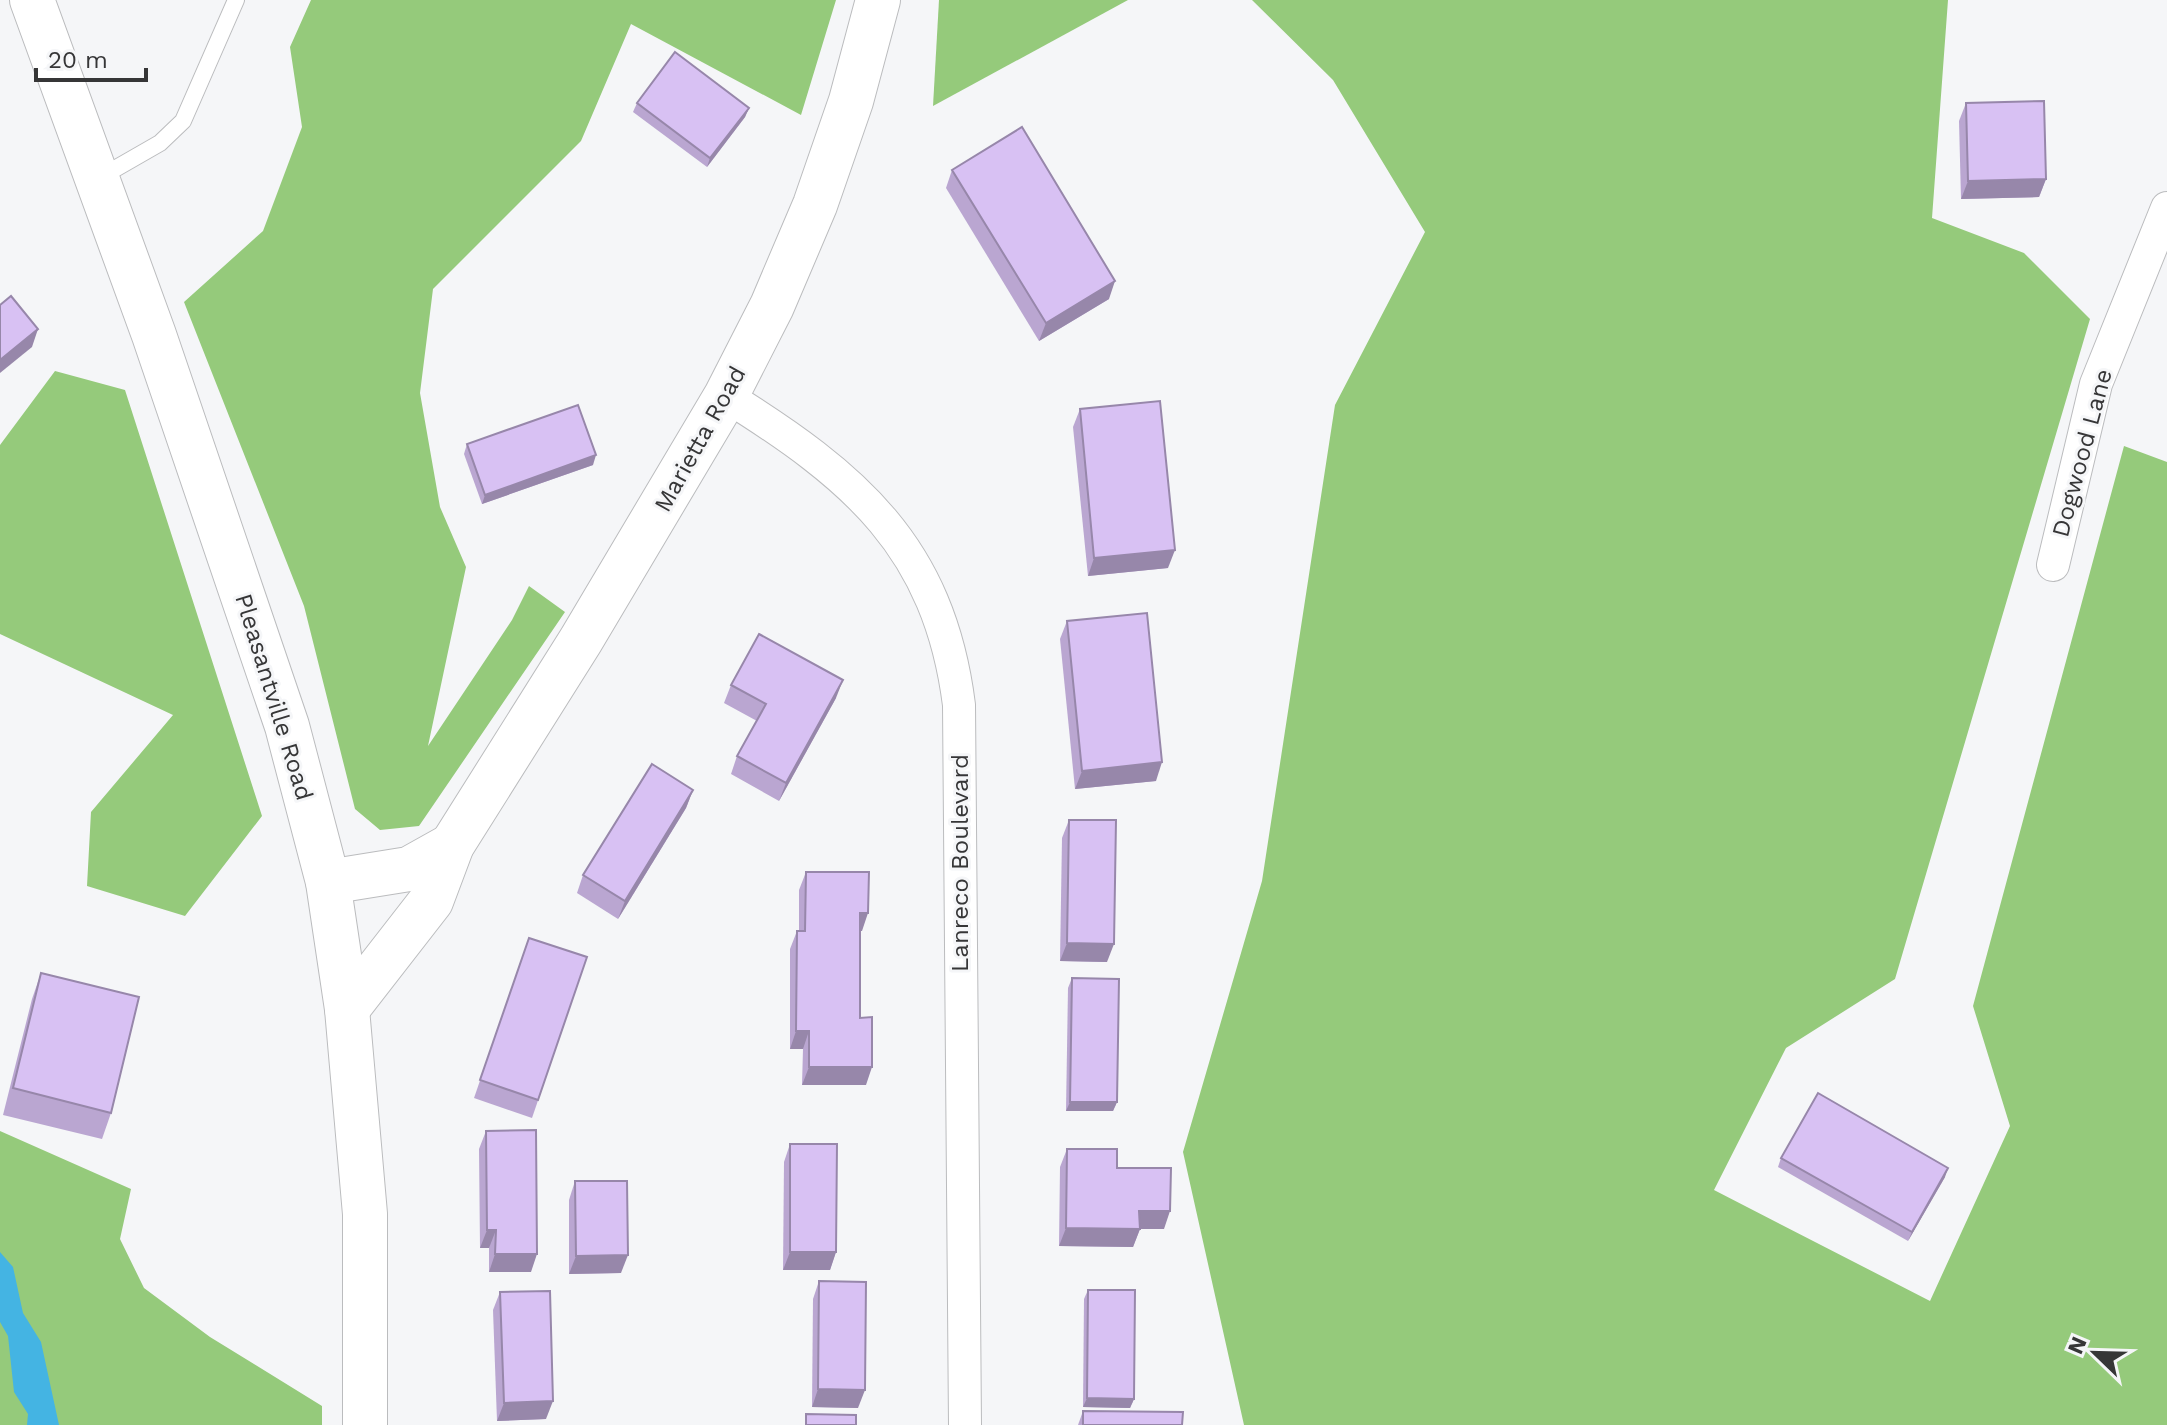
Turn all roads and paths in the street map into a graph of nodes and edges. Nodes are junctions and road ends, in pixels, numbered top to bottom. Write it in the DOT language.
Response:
graph roads {
  1 [pos="32,0"];
  2 [pos="878,0"];
  3 [pos="229,5"];
  4 [pos="98,178"];
  5 [pos="2167,208"];
  6 [pos="726,396"];
  7 [pos="2053,565"];
  8 [pos="452,845"];
  9 [pos="328,882"];
  10 [pos="347,1009"];
  11 [pos="365,1425"];
  12 [pos="965,1425"];
  1 -- 4 [label="main road, Pleasantville Road"];
  2 -- 6 [label="main road, Marietta Road"];
  3 -- 4 [label="lane"];
  4 -- 9 [label="main road, Pleasantville Road"];
  5 -- 7 [label="street, Dogwood Lane"];
  6 -- 8 [label="main road, Marietta Road"];
  6 -- 12 [label="street, Lanreco Boulevard"];
  8 -- 9 [label="main road, Marietta Road"];
  8 -- 10 [label="main road, Marietta Road"];
  9 -- 10 [label="main road, Pleasantville Road"];
  10 -- 11 [label="main road, Pleasantville Road"];
}
